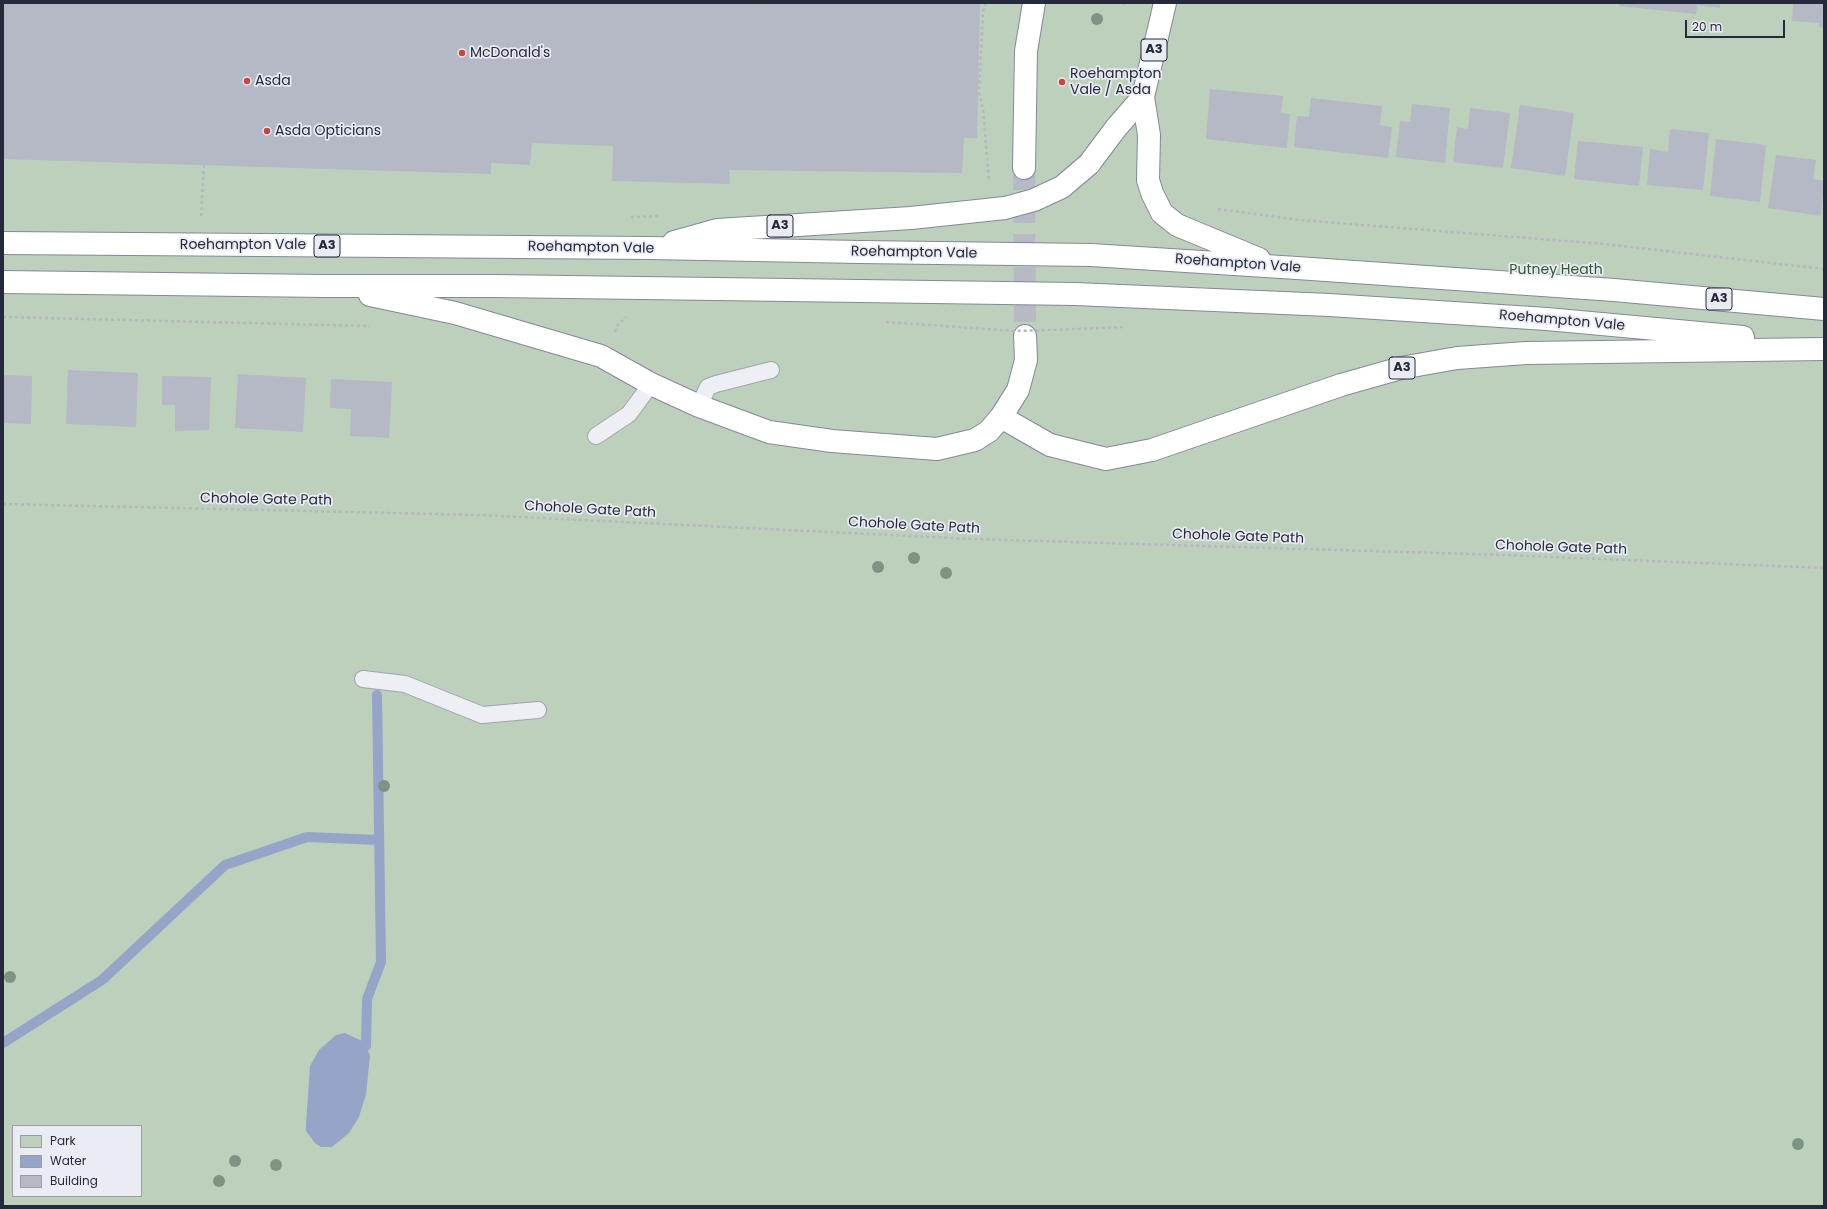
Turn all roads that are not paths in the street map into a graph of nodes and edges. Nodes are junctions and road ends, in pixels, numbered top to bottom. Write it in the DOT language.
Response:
graph roads {
  1 [pos="1034,3"];
  2 [pos="1165,3"];
  3 [pos="1143,97"];
  4 [pos="1024,168"];
  5 [pos="3,243"];
  6 [pos="650,248"];
  7 [pos="1277,266"];
  8 [pos="3,282"];
  9 [pos="324,286"];
  10 [pos="1824,309"];
  11 [pos="1025,336"];
  12 [pos="1824,345"];
  13 [pos="1824,349"];
  14 [pos="771,370"];
  15 [pos="651,384"];
  16 [pos="699,406"];
  17 [pos="1001,417"];
  18 [pos="596,436"];
  19 [pos="363,679"];
  20 [pos="538,710"];
  1 -- 4 [label="highway"];
  2 -- 3 [label="highway, A3"];
  3 -- 6 [label="highway, A3, bridge"];
  3 -- 7 [label="highway, A3"];
  5 -- 6 [label="highway, Roehampton Vale / A3"];
  6 -- 7 [label="highway, Roehampton Vale / A3, bridge"];
  7 -- 10 [label="highway, Roehampton Vale / A3"];
  8 -- 9 [label="highway, Roehampton Vale"];
  9 -- 12 [label="highway, Roehampton Vale, bridge"];
  9 -- 15 [label="highway"];
  11 -- 17 [label="highway"];
  13 -- 17 [label="highway, A3"];
  14 -- 16 [label="lane"];
  15 -- 16 [label="highway"];
  15 -- 18 [label="lane"];
  16 -- 17 [label="highway"];
  19 -- 20 [label="lane"];
}
